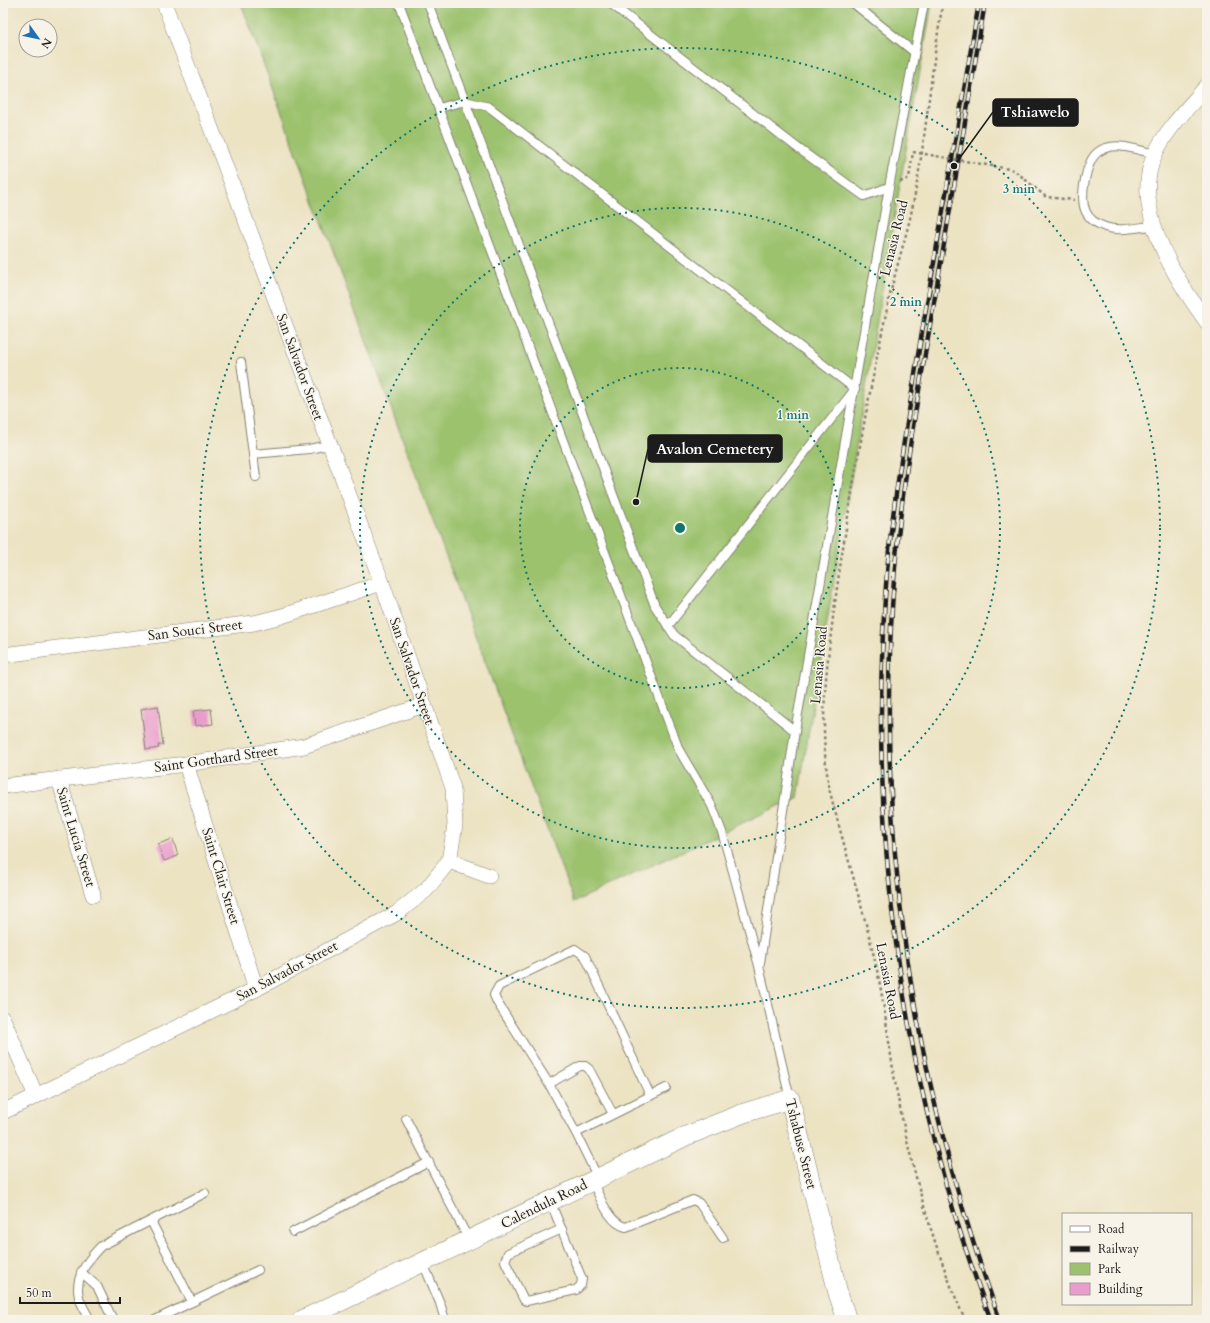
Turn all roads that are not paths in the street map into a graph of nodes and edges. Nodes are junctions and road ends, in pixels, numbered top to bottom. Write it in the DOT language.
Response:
graph roads {
  1 [pos="164,3"];
  2 [pos="400,3"];
  3 [pos="428,3"];
  4 [pos="610,3"];
  5 [pos="852,3"];
  6 [pos="924,3"];
  7 [pos="914,52"];
  8 [pos="1207,86"];
  9 [pos="465,101"];
  10 [pos="439,108"];
  11 [pos="1155,154"];
  12 [pos="889,187"];
  13 [pos="1153,226"];
  14 [pos="1207,322"];
  15 [pos="241,362"];
  16 [pos="855,390"];
  17 [pos="328,445"];
  18 [pos="253,454"];
  19 [pos="256,477"];
  20 [pos="382,583"];
  21 [pos="668,626"];
  22 [pos="3,655"];
  23 [pos="424,705"];
  24 [pos="795,731"];
  25 [pos="186,764"];
  26 [pos="59,779"];
  27 [pos="3,786"];
  28 [pos="449,861"];
  29 [pos="489,876"];
  30 [pos="93,895"];
  31 [pos="759,966"];
  32 [pos="256,989"];
  33 [pos="3,1019"];
  34 [pos="549,1084"];
  35 [pos="666,1088"];
  36 [pos="650,1095"];
  37 [pos="36,1096"];
  38 [pos="790,1099"];
  39 [pos="3,1112"];
  40 [pos="613,1114"];
  41 [pos="406,1119"];
  42 [pos="576,1133"];
  43 [pos="429,1162"];
  44 [pos="595,1180"];
  45 [pos="205,1193"];
  46 [pos="550,1201"];
  47 [pos="151,1221"];
  48 [pos="562,1229"];
  49 [pos="293,1232"];
  50 [pos="723,1238"];
  51 [pos="470,1240"];
  52 [pos="423,1263"];
  53 [pos="258,1270"];
  54 [pos="81,1272"];
  55 [pos="192,1302"];
  56 [pos="90,1320"];
  57 [pos="113,1320"];
  58 [pos="156,1320"];
  59 [pos="302,1320"];
  60 [pos="445,1320"];
  61 [pos="847,1320"];
  1 -- 17 [label="street, San Salvador Street"];
  2 -- 10 [label="lane, Tshabuse Street"];
  3 -- 9 [label="lane"];
  4 -- 12 [label="lane"];
  5 -- 7 [label="lane"];
  6 -- 7 [label="lane"];
  7 -- 12 [label="lane"];
  8 -- 11 [label="street"];
  9 -- 10 [label="lane"];
  9 -- 16 [label="lane"];
  9 -- 21 [label="lane"];
  10 -- 31 [label="lane, Tshabuse Street"];
  11 -- 13 [label="street"];
  11 -- 13 [label="lane"];
  12 -- 16 [label="lane"];
  13 -- 14 [label="street"];
  15 -- 18 [label="lane"];
  16 -- 21 [label="lane"];
  16 -- 24 [label="lane"];
  17 -- 18 [label="lane"];
  17 -- 20 [label="street, San Salvador Street"];
  18 -- 19 [label="lane"];
  20 -- 22 [label="street, San Souci Street"];
  20 -- 23 [label="street, San Salvador Street"];
  21 -- 24 [label="lane"];
  23 -- 25 [label="street, Saint Gotthard Street"];
  23 -- 28 [label="street, San Salvador Street"];
  24 -- 31 [label="lane"];
  25 -- 26 [label="street, Saint Gotthard Street"];
  25 -- 32 [label="street, Saint Clair Street"];
  26 -- 27 [label="street, Saint Gotthard Street"];
  26 -- 30 [label="street, Saint Lucia Street"];
  28 -- 29 [label="street"];
  28 -- 32 [label="street, San Salvador Street"];
  31 -- 38 [label="lane, Tshabuse Street"];
  32 -- 37 [label="street, San Salvador Street"];
  33 -- 37 [label="street"];
  34 -- 36 [label="lane"];
  34 -- 40 [label="lane"];
  34 -- 42 [label="lane"];
  35 -- 36 [label="lane"];
  36 -- 40 [label="lane"];
  37 -- 39 [label="street, San Salvador Street"];
  38 -- 44 [label="street, Calendula Road"];
  38 -- 61 [label="street, Tshabuse Street"];
  40 -- 42 [label="lane"];
  41 -- 43 [label="lane"];
  42 -- 44 [label="lane"];
  43 -- 49 [label="lane"];
  43 -- 51 [label="lane"];
  44 -- 46 [label="street, Calendula Road"];
  44 -- 50 [label="lane"];
  45 -- 47 [label="lane"];
  46 -- 48 [label="lane"];
  46 -- 51 [label="street, Calendula Road"];
  47 -- 54 [label="lane"];
  47 -- 55 [label="lane"];
  48 -- 48 [label="lane"];
  51 -- 52 [label="street, Calendula Road"];
  52 -- 59 [label="street, Calendula Road"];
  52 -- 60 [label="lane"];
  53 -- 55 [label="lane"];
  54 -- 56 [label="lane"];
  54 -- 57 [label="lane"];
  55 -- 58 [label="lane"];
}
